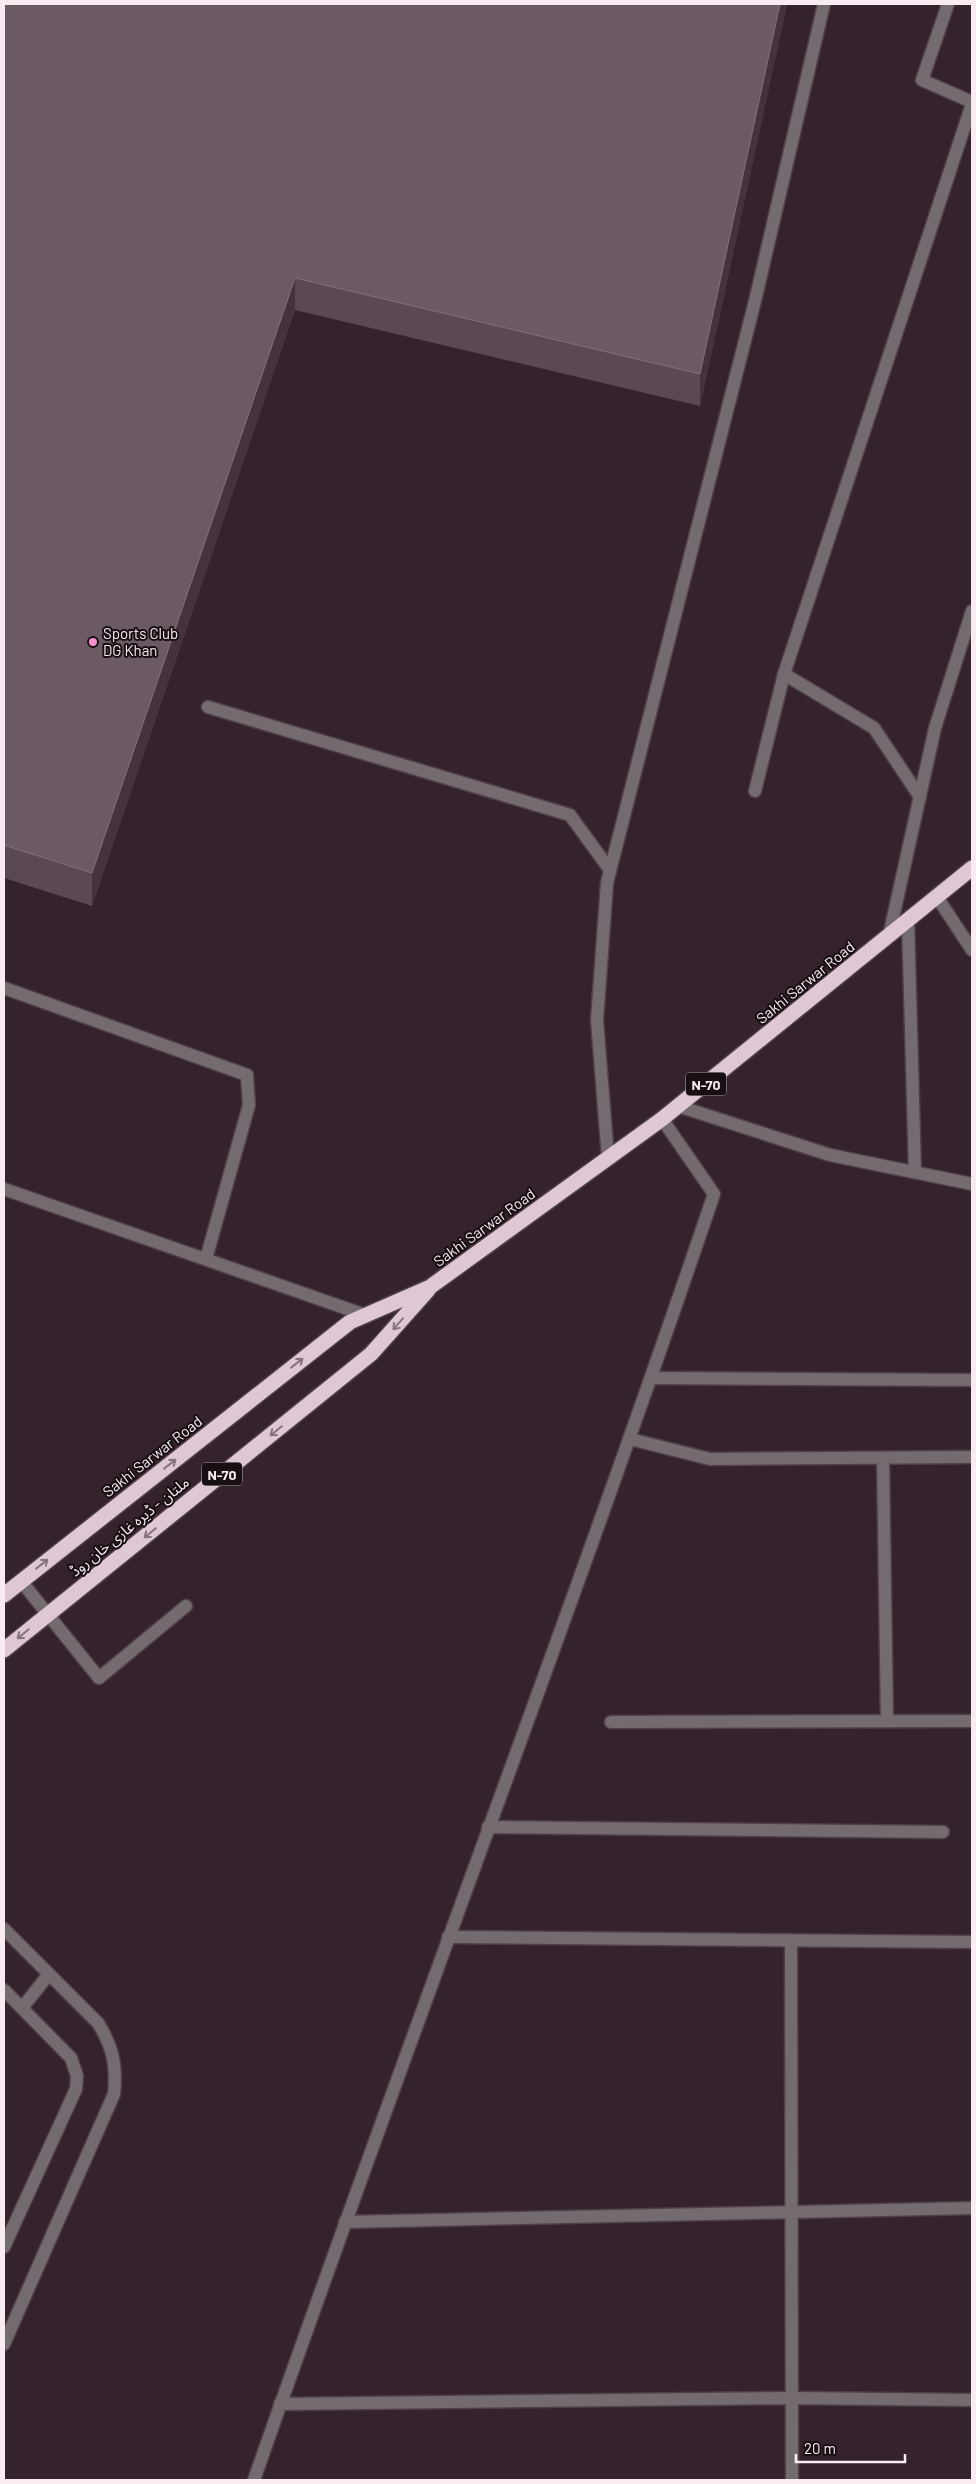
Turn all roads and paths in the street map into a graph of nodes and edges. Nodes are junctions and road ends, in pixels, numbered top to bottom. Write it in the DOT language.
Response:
graph roads {
  1 [pos="824,4"];
  2 [pos="948,4"];
  3 [pos="972,103"];
  4 [pos="972,611"];
  5 [pos="784,674"];
  6 [pos="208,707"];
  7 [pos="755,792"];
  8 [pos="920,798"];
  9 [pos="972,868"];
  10 [pos="610,870"];
  11 [pos="937,896"];
  12 [pos="908,921"];
  13 [pos="889,936"];
  14 [pos="972,950"];
  15 [pos="4,988"];
  16 [pos="678,1106"];
  17 [pos="662,1119"];
  18 [pos="608,1158"];
  19 [pos="915,1172"];
  20 [pos="972,1184"];
  21 [pos="4,1189"];
  22 [pos="206,1259"];
  23 [pos="430,1287"];
  24 [pos="365,1315"];
  25 [pos="652,1378"];
  26 [pos="972,1380"];
  27 [pos="630,1439"];
  28 [pos="883,1458"];
  29 [pos="972,1458"];
  30 [pos="21,1581"];
  31 [pos="4,1595"];
  32 [pos="186,1606"];
  33 [pos="48,1614"];
  34 [pos="4,1650"];
  35 [pos="887,1721"];
  36 [pos="972,1721"];
  37 [pos="611,1722"];
  38 [pos="488,1827"];
  39 [pos="943,1832"];
  40 [pos="4,1928"];
  41 [pos="448,1937"];
  42 [pos="791,1940"];
  43 [pos="972,1942"];
  44 [pos="49,1974"];
  45 [pos="4,1990"];
  46 [pos="22,2008"];
  47 [pos="972,2208"];
  48 [pos="793,2211"];
  49 [pos="344,2222"];
  50 [pos="4,2247"];
  51 [pos="4,2344"];
  52 [pos="792,2398"];
  53 [pos="972,2400"];
  54 [pos="280,2404"];
  55 [pos="254,2480"];
  56 [pos="792,2480"];
  1 -- 10 [label="street"];
  2 -- 3 [label="street"];
  3 -- 5 [label="street"];
  4 -- 8 [label="street"];
  5 -- 7 [label="street"];
  5 -- 8 [label="street"];
  6 -- 10 [label="street"];
  8 -- 13 [label="street"];
  9 -- 11 [label="highway, Sakhi Sarwar Road / N-70"];
  10 -- 18 [label="street"];
  11 -- 12 [label="highway, Sakhi Sarwar Road / N-70"];
  11 -- 14 [label="street"];
  12 -- 13 [label="highway, Sakhi Sarwar Road / N-70"];
  12 -- 19 [label="street"];
  13 -- 16 [label="highway, Sakhi Sarwar Road / N-70"];
  15 -- 22 [label="street"];
  16 -- 17 [label="highway, Sakhi Sarwar Road / N-70"];
  16 -- 19 [label="street"];
  17 -- 18 [label="highway, Sakhi Sarwar Road / N-70"];
  17 -- 25 [label="street"];
  18 -- 23 [label="highway, Sakhi Sarwar Road / N-70"];
  19 -- 20 [label="street"];
  21 -- 22 [label="street"];
  22 -- 24 [label="street"];
  23 -- 24 [label="highway, Sakhi Sarwar Road / N-70"];
  23 -- 33 [label="highway, ملتان - ڈیرہ غازی خان روڈ / N-70, one-way"];
  30 -- 24 [label="highway, Sakhi Sarwar Road / N-70, one-way"];
  25 -- 26 [label="street"];
  25 -- 27 [label="street"];
  27 -- 28 [label="street"];
  27 -- 38 [label="street"];
  28 -- 29 [label="street"];
  28 -- 35 [label="street"];
  30 -- 31 [label="highway, Sakhi Sarwar Road / N-70"];
  30 -- 33 [label="street"];
  32 -- 33 [label="street"];
  33 -- 34 [label="highway, ملتان - ڈیرہ غازی خان روڈ / N-70, one-way"];
  35 -- 36 [label="street"];
  35 -- 37 [label="street"];
  38 -- 39 [label="street"];
  38 -- 41 [label="street"];
  40 -- 44 [label="street"];
  41 -- 42 [label="street"];
  41 -- 49 [label="street"];
  42 -- 43 [label="street"];
  42 -- 48 [label="street"];
  44 -- 46 [label="street"];
  44 -- 51 [label="street"];
  45 -- 46 [label="street"];
  46 -- 50 [label="street"];
  47 -- 48 [label="street"];
  48 -- 49 [label="street"];
  48 -- 52 [label="street"];
  49 -- 54 [label="street"];
  52 -- 53 [label="street"];
  52 -- 54 [label="street"];
  52 -- 56 [label="street"];
  54 -- 55 [label="street"];
}
